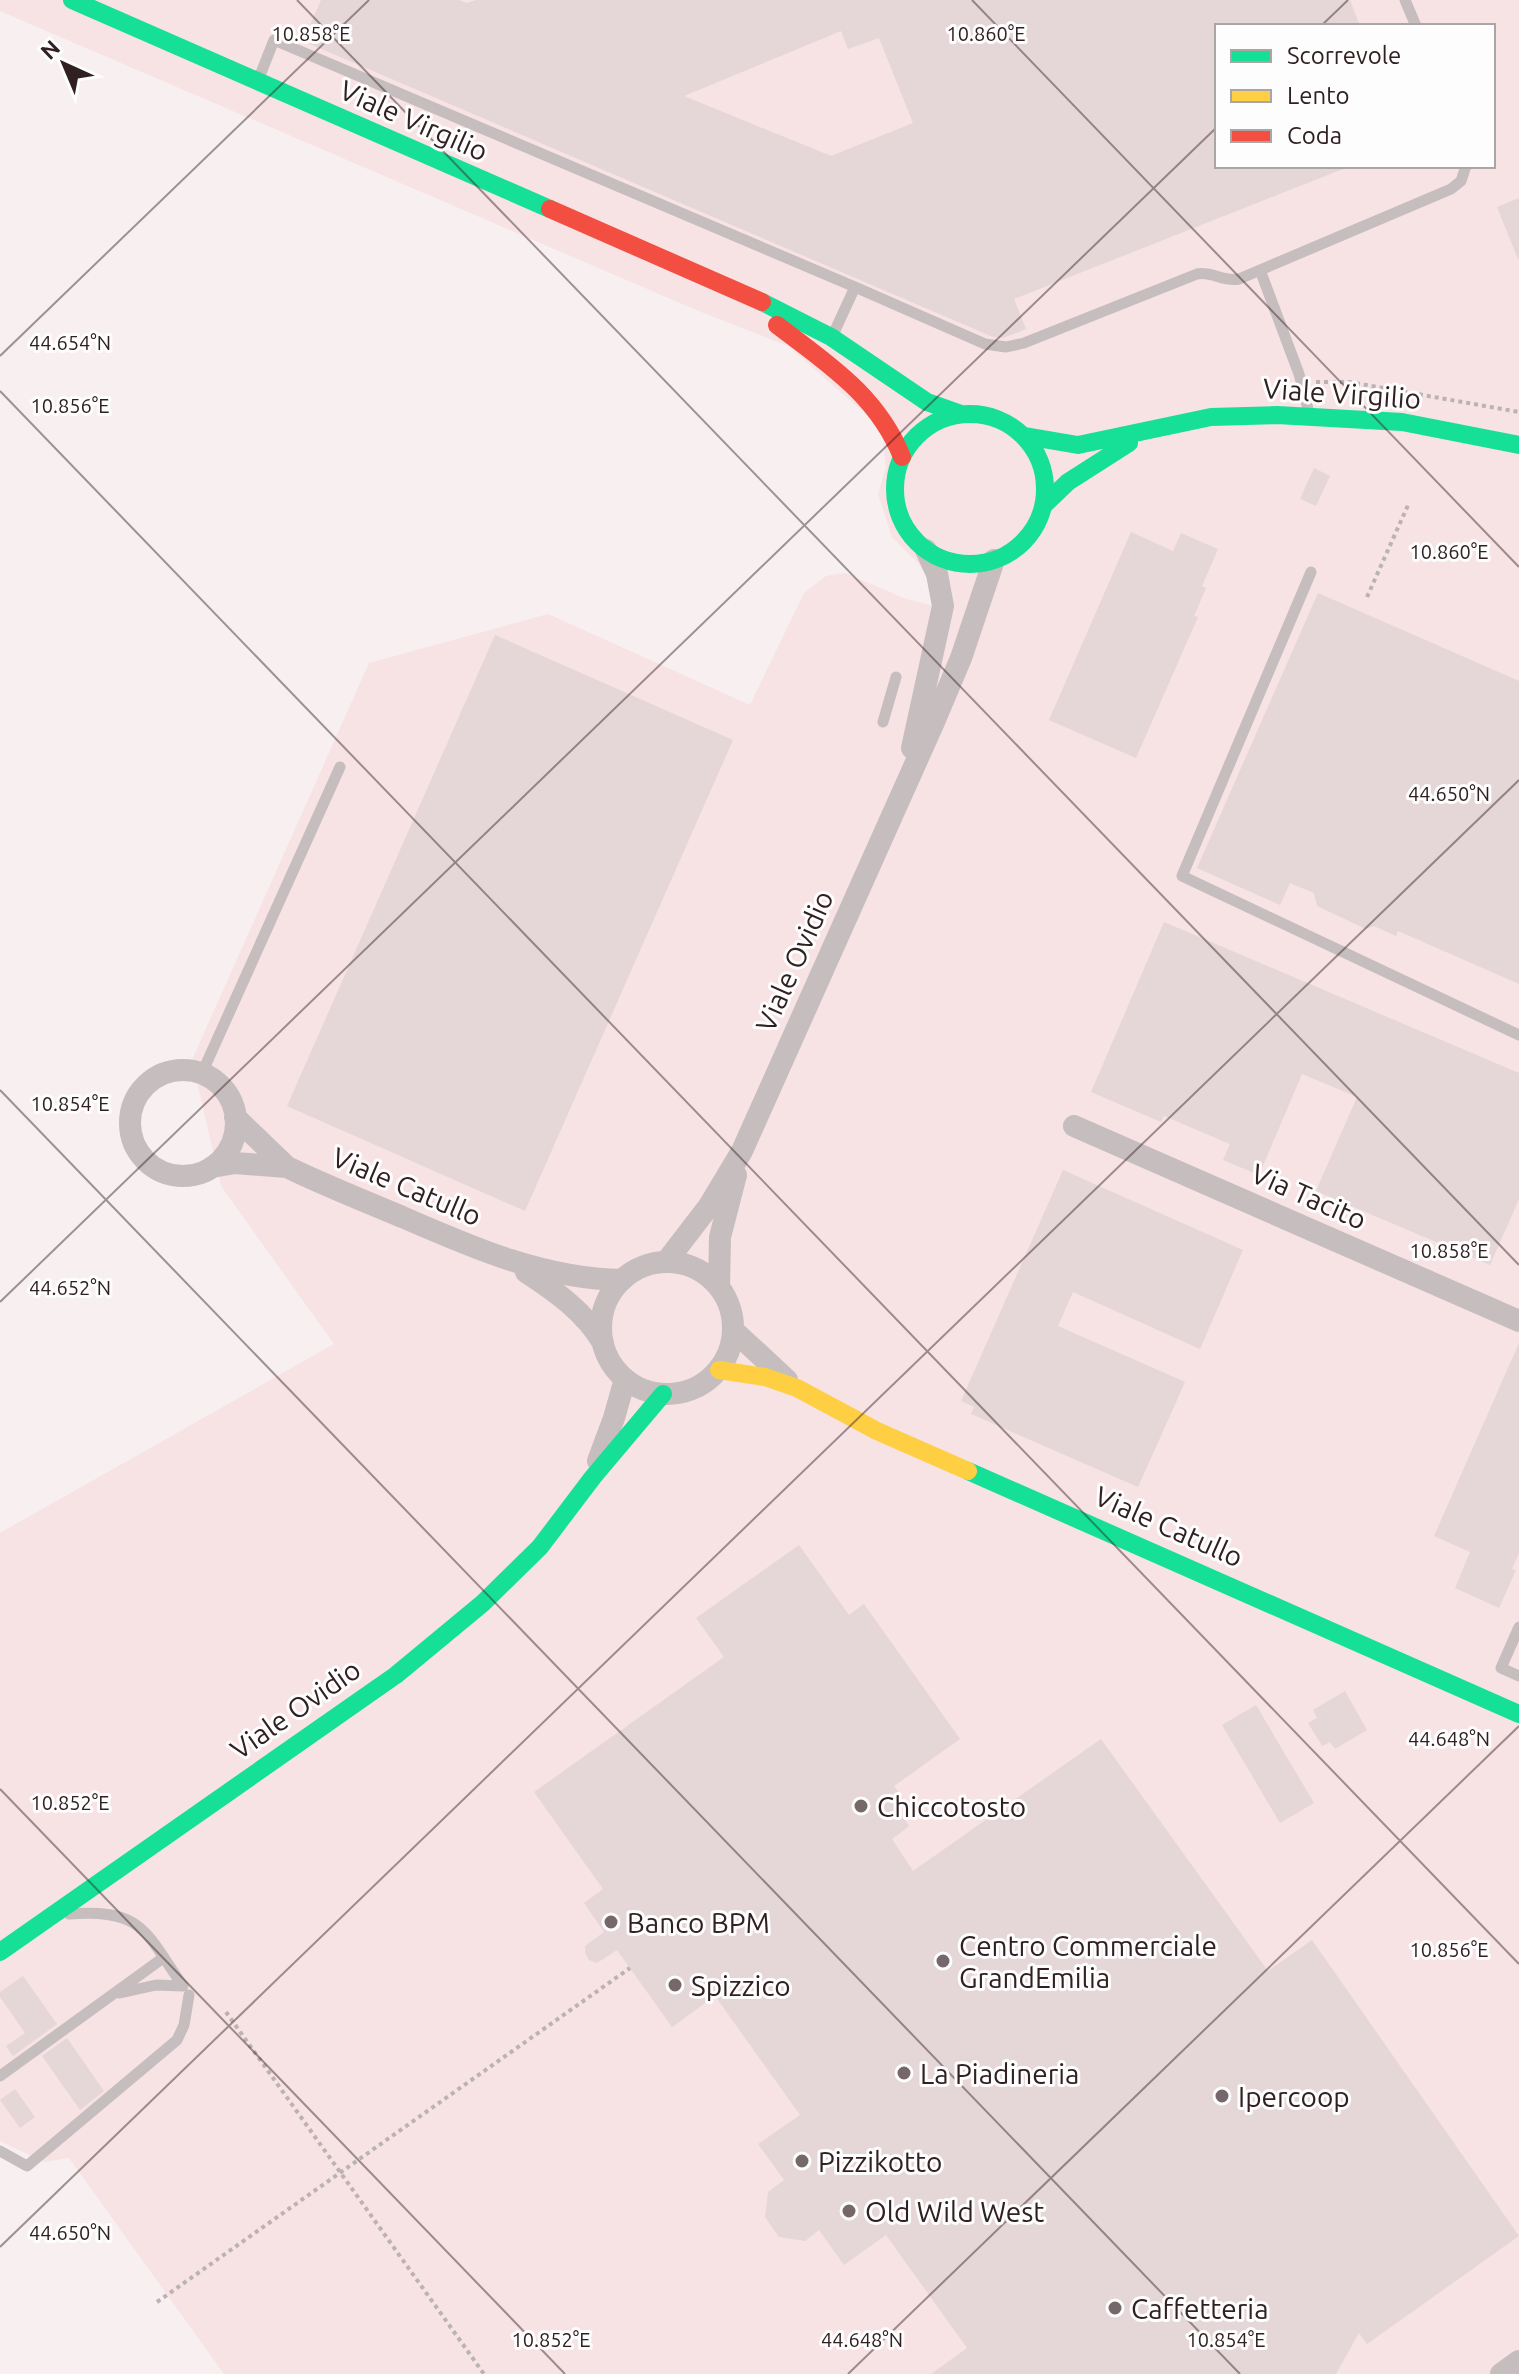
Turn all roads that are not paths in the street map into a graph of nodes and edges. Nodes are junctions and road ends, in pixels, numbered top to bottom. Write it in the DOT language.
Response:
graph roads {
  1 [pos="72,0"];
  2 [pos="1405,0"];
  3 [pos="1415,24"];
  4 [pos="257,82"];
  5 [pos="1465,168"];
  6 [pos="1260,270"];
  7 [pos="855,287"];
  8 [pos="733,292"];
  9 [pos="831,337"];
  10 [pos="961,414"];
  11 [pos="1310,416"];
  12 [pos="1161,428"];
  13 [pos="1025,436"];
  14 [pos="1519,445"];
  15 [pos="902,457"];
  16 [pos="1044,505"];
  17 [pos="926,550"];
  18 [pos="994,560"];
  19 [pos="1311,572"];
  20 [pos="896,677"];
  21 [pos="883,722"];
  22 [pos="340,767"];
  23 [pos="900,795"];
  24 [pos="1519,1035"];
  25 [pos="202,1073"];
  26 [pos="235,1117"];
  27 [pos="1074,1126"];
  28 [pos="742,1151"];
  29 [pos="212,1167"];
  30 [pos="287,1167"];
  31 [pos="505,1258"];
  32 [pos="666,1262"];
  33 [pos="622,1280"];
  34 [pos="719,1287"];
  35 [pos="1516,1313"];
  36 [pos="733,1330"];
  37 [pos="603,1343"];
  38 [pos="719,1370"];
  39 [pos="625,1379"];
  40 [pos="797,1388"];
  41 [pos="663,1394"];
  42 [pos="593,1477"];
  43 [pos="1519,1627"];
  44 [pos="1519,1676"];
  45 [pos="1519,1714"];
  46 [pos="52,1916"];
  47 [pos="0,1952"];
  48 [pos="163,1958"];
  49 [pos="189,1995"];
  50 [pos="111,1996"];
  51 [pos="0,2076"];
  52 [pos="0,2151"];
  53 [pos="1519,2361"];
  54 [pos="1501,2374"];
  1 -- 4 [label="street, Viale Virgilio"];
  2 -- 3 [label="lane"];
  4 -- 7 [label="lane"];
  4 -- 8 [label="street, Viale Virgilio"];
  5 -- 6 [label="lane"];
  6 -- 7 [label="lane"];
  6 -- 11 [label="lane"];
  7 -- 9 [label="lane"];
  8 -- 9 [label="street, Viale Virgilio"];
  8 -- 15 [label="street, Viale Virgilio"];
  9 -- 10 [label="street, Viale Virgilio"];
  10 -- 13 [label="street"];
  10 -- 15 [label="street"];
  11 -- 12 [label="street, Viale Virgilio"];
  11 -- 14 [label="street, Viale Virgilio"];
  12 -- 13 [label="street, Viale Virgilio"];
  12 -- 16 [label="street, Viale Virgilio"];
  13 -- 16 [label="street"];
  15 -- 17 [label="street"];
  16 -- 18 [label="street"];
  17 -- 18 [label="street"];
  17 -- 23 [label="street, Viale Ovidio"];
  18 -- 23 [label="street, Viale Ovidio"];
  19 -- 24 [label="lane"];
  20 -- 21 [label="lane"];
  22 -- 25 [label="lane"];
  23 -- 28 [label="street, Viale Ovidio"];
  25 -- 26 [label="street, Viale Catullo"];
  25 -- 29 [label="street, Viale Catullo"];
  26 -- 29 [label="street"];
  26 -- 30 [label="street, Viale Catullo"];
  27 -- 35 [label="street, Via Tacito"];
  28 -- 32 [label="street, Viale Ovidio"];
  28 -- 34 [label="street, Viale Ovidio"];
  29 -- 30 [label="street, Viale Catullo"];
  30 -- 31 [label="street, Viale Catullo"];
  31 -- 33 [label="street, Viale Catullo"];
  31 -- 37 [label="street, Viale Catullo"];
  32 -- 33 [label="street"];
  32 -- 34 [label="street"];
  33 -- 37 [label="street"];
  34 -- 36 [label="street"];
  36 -- 38 [label="street"];
  36 -- 40 [label="street, Viale Catullo"];
  37 -- 39 [label="street"];
  38 -- 40 [label="street, Viale Catullo"];
  38 -- 41 [label="street"];
  39 -- 41 [label="street"];
  39 -- 42 [label="street, Viale Ovidio"];
  40 -- 45 [label="street, Viale Catullo"];
  41 -- 42 [label="street, Viale Ovidio"];
  42 -- 46 [label="street, Viale Ovidio"];
  43 -- 44 [label="lane"];
  46 -- 47 [label="street, Viale Ovidio"];
  46 -- 48 [label="lane"];
  48 -- 50 [label="lane"];
  48 -- 50 [label="lane"];
  49 -- 52 [label="lane"];
  50 -- 51 [label="lane"];
  53 -- 54 [label="street"];
}
